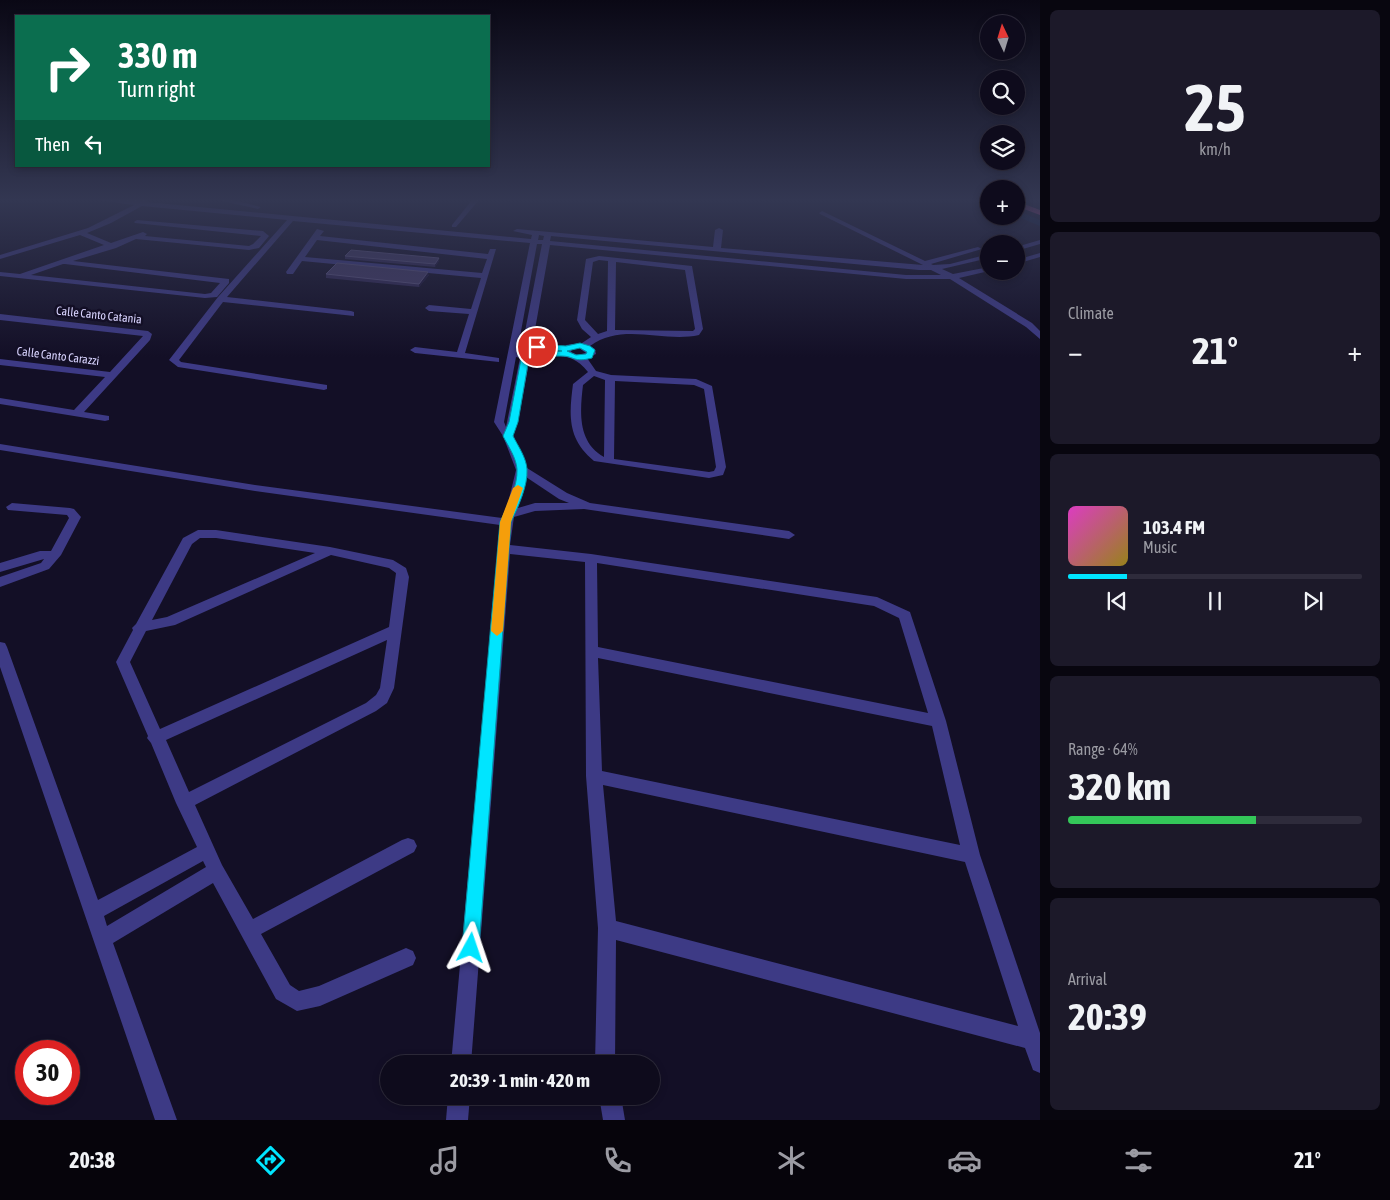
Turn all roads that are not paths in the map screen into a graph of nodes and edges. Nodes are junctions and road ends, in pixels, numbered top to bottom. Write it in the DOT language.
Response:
graph roads {
  1 [pos="18,252"];
  2 [pos="96,252"];
  3 [pos="262,252"];
  4 [pos="305,252"];
  5 [pos="442,252"];
  6 [pos="476,252"];
  7 [pos="492,252"];
  8 [pos="532,252"];
  9 [pos="544,252"];
  10 [pos="678,252"];
  11 [pos="763,252"];
  12 [pos="904,252"];
  13 [pos="966,252"];
  14 [pos="1040,255"];
  15 [pos="475,256"];
  16 [pos="0,257"];
  17 [pos="491,257"];
  18 [pos="980,258"];
  19 [pos="300,259"];
  20 [pos="1025,259"];
  21 [pos="612,260"];
  22 [pos="65,262"];
  23 [pos="926,263"];
  24 [pos="935,268"];
  25 [pos="980,271"];
  26 [pos="290,272"];
  27 [pos="0,274"];
  28 [pos="20,276"];
  29 [pos="485,276"];
  30 [pos="952,277"];
  31 [pos="221,299"];
  32 [pos="430,308"];
  33 [pos="474,312"];
  34 [pos="351,314"];
  35 [pos="0,316"];
  36 [pos="611,332"];
  37 [pos="1039,333"];
  38 [pos="596,336"];
  39 [pos="514,345"];
  40 [pos="527,346"];
  41 [pos="584,346"];
  42 [pos="415,350"];
  43 [pos="566,351"];
  44 [pos="511,355"];
  45 [pos="460,356"];
  46 [pos="525,356"];
  47 [pos="582,358"];
  48 [pos="496,360"];
  49 [pos="0,362"];
  50 [pos="593,372"];
  51 [pos="113,375"];
  52 [pos="610,378"];
  53 [pos="324,387"];
  54 [pos="0,402"];
  55 [pos="77,413"];
  56 [pos="105,418"];
  57 [pos="508,436"];
  58 [pos="0,447"];
  59 [pos="609,461"];
  60 [pos="522,470"];
  61 [pos="588,506"];
  62 [pos="12,507"];
  63 [pos="508,518"];
  64 [pos="789,535"];
  65 [pos="504,549"];
  66 [pos="330,551"];
  67 [pos="55,555"];
  68 [pos="591,558"];
  69 [pos="0,568"];
  70 [pos="0,582"];
  71 [pos="139,628"];
  72 [pos="396,630"];
  73 [pos="0,647"];
  74 [pos="591,651"];
  75 [pos="938,721"];
  76 [pos="155,738"];
  77 [pos="594,776"];
  78 [pos="184,803"];
  79 [pos="408,846"];
  80 [pos="207,850"];
  81 [pos="971,856"];
  82 [pos="216,871"];
  83 [pos="93,912"];
  84 [pos="608,928"];
  85 [pos="249,931"];
  86 [pos="103,939"];
  87 [pos="406,958"];
  88 [pos="1033,1040"];
  89 [pos="462,1055"];
  90 [pos="604,1055"];
  91 [pos="1040,1063"];
  92 [pos="458,1105"];
  93 [pos="612,1105"];
  94 [pos="166,1120"];
  95 [pos="457,1120"];
  96 [pos="614,1120"];
  1 -- 16 [label="street"];
  2 -- 22 [label="street"];
  3 -- 31 [label="street"];
  4 -- 19 [label="street"];
  5 -- 15 [label="street"];
  6 -- 15 [label="street"];
  7 -- 17 [label="street"];
  8 -- 39 [label="street"];
  9 -- 40 [label="street"];
  10 -- 30 [label="street"];
  11 -- 24 [label="street"];
  12 -- 23 [label="street"];
  13 -- 23 [label="street"];
  14 -- 20 [label="street"];
  15 -- 17 [label="street"];
  17 -- 29 [label="street"];
  18 -- 24 [label="street"];
  19 -- 26 [label="street"];
  19 -- 29 [label="street"];
  21 -- 36 [label="street"];
  21 -- 36 [label="street"];
  21 -- 38 [label="street"];
  22 -- 28 [label="street"];
  22 -- 28 [label="street"];
  23 -- 24 [label="street"];
  24 -- 30 [label="street"];
  25 -- 30 [label="street"];
  27 -- 28 [label="street"];
  29 -- 33 [label="street"];
  30 -- 37 [label="street"];
  31 -- 34 [label="street"];
  31 -- 53 [label="street"];
  32 -- 33 [label="street"];
  33 -- 45 [label="street"];
  35 -- 51 [label="street, Calle Canto Catania"];
  36 -- 38 [label="street"];
  38 -- 41 [label="street"];
  39 -- 40 [label="street"];
  39 -- 44 [label="street"];
  40 -- 43 [label="street"];
  40 -- 46 [label="street"];
  41 -- 43 [label="street"];
  41 -- 47 [label="street"];
  42 -- 45 [label="street"];
  43 -- 46 [label="street"];
  43 -- 47 [label="street"];
  44 -- 46 [label="street"];
  44 -- 57 [label="street"];
  45 -- 48 [label="street"];
  46 -- 57 [label="street"];
  47 -- 50 [label="street"];
  49 -- 51 [label="street, Calle Canto Carazzi"];
  50 -- 52 [label="street"];
  50 -- 59 [label="street"];
  51 -- 55 [label="street, Calle Canto Catania"];
  52 -- 59 [label="street"];
  52 -- 59 [label="street"];
  54 -- 55 [label="street"];
  55 -- 56 [label="street"];
  57 -- 60 [label="street"];
  58 -- 63 [label="street"];
  60 -- 61 [label="street"];
  60 -- 63 [label="street"];
  61 -- 63 [label="street"];
  61 -- 64 [label="street"];
  62 -- 67 [label="street"];
  63 -- 65 [label="street"];
  65 -- 68 [label="street"];
  65 -- 89 [label="street"];
  66 -- 71 [label="street"];
  66 -- 71 [label="street"];
  66 -- 72 [label="street"];
  67 -- 69 [label="street"];
  67 -- 70 [label="street"];
  68 -- 74 [label="street"];
  68 -- 75 [label="street"];
  71 -- 76 [label="street"];
  72 -- 76 [label="street"];
  72 -- 78 [label="street"];
  73 -- 83 [label="street"];
  74 -- 75 [label="street"];
  74 -- 77 [label="street"];
  75 -- 81 [label="street"];
  76 -- 78 [label="street"];
  77 -- 81 [label="street"];
  77 -- 84 [label="street"];
  78 -- 80 [label="street"];
  79 -- 85 [label="street"];
  80 -- 82 [label="street"];
  80 -- 83 [label="street"];
  81 -- 88 [label="street"];
  82 -- 85 [label="street"];
  82 -- 86 [label="street"];
  83 -- 86 [label="street"];
  84 -- 88 [label="street"];
  84 -- 90 [label="street"];
  85 -- 87 [label="street"];
  86 -- 94 [label="street"];
  88 -- 91 [label="street"];
  92 -- 95 [label="street"];
  93 -- 96 [label="street"];
}
